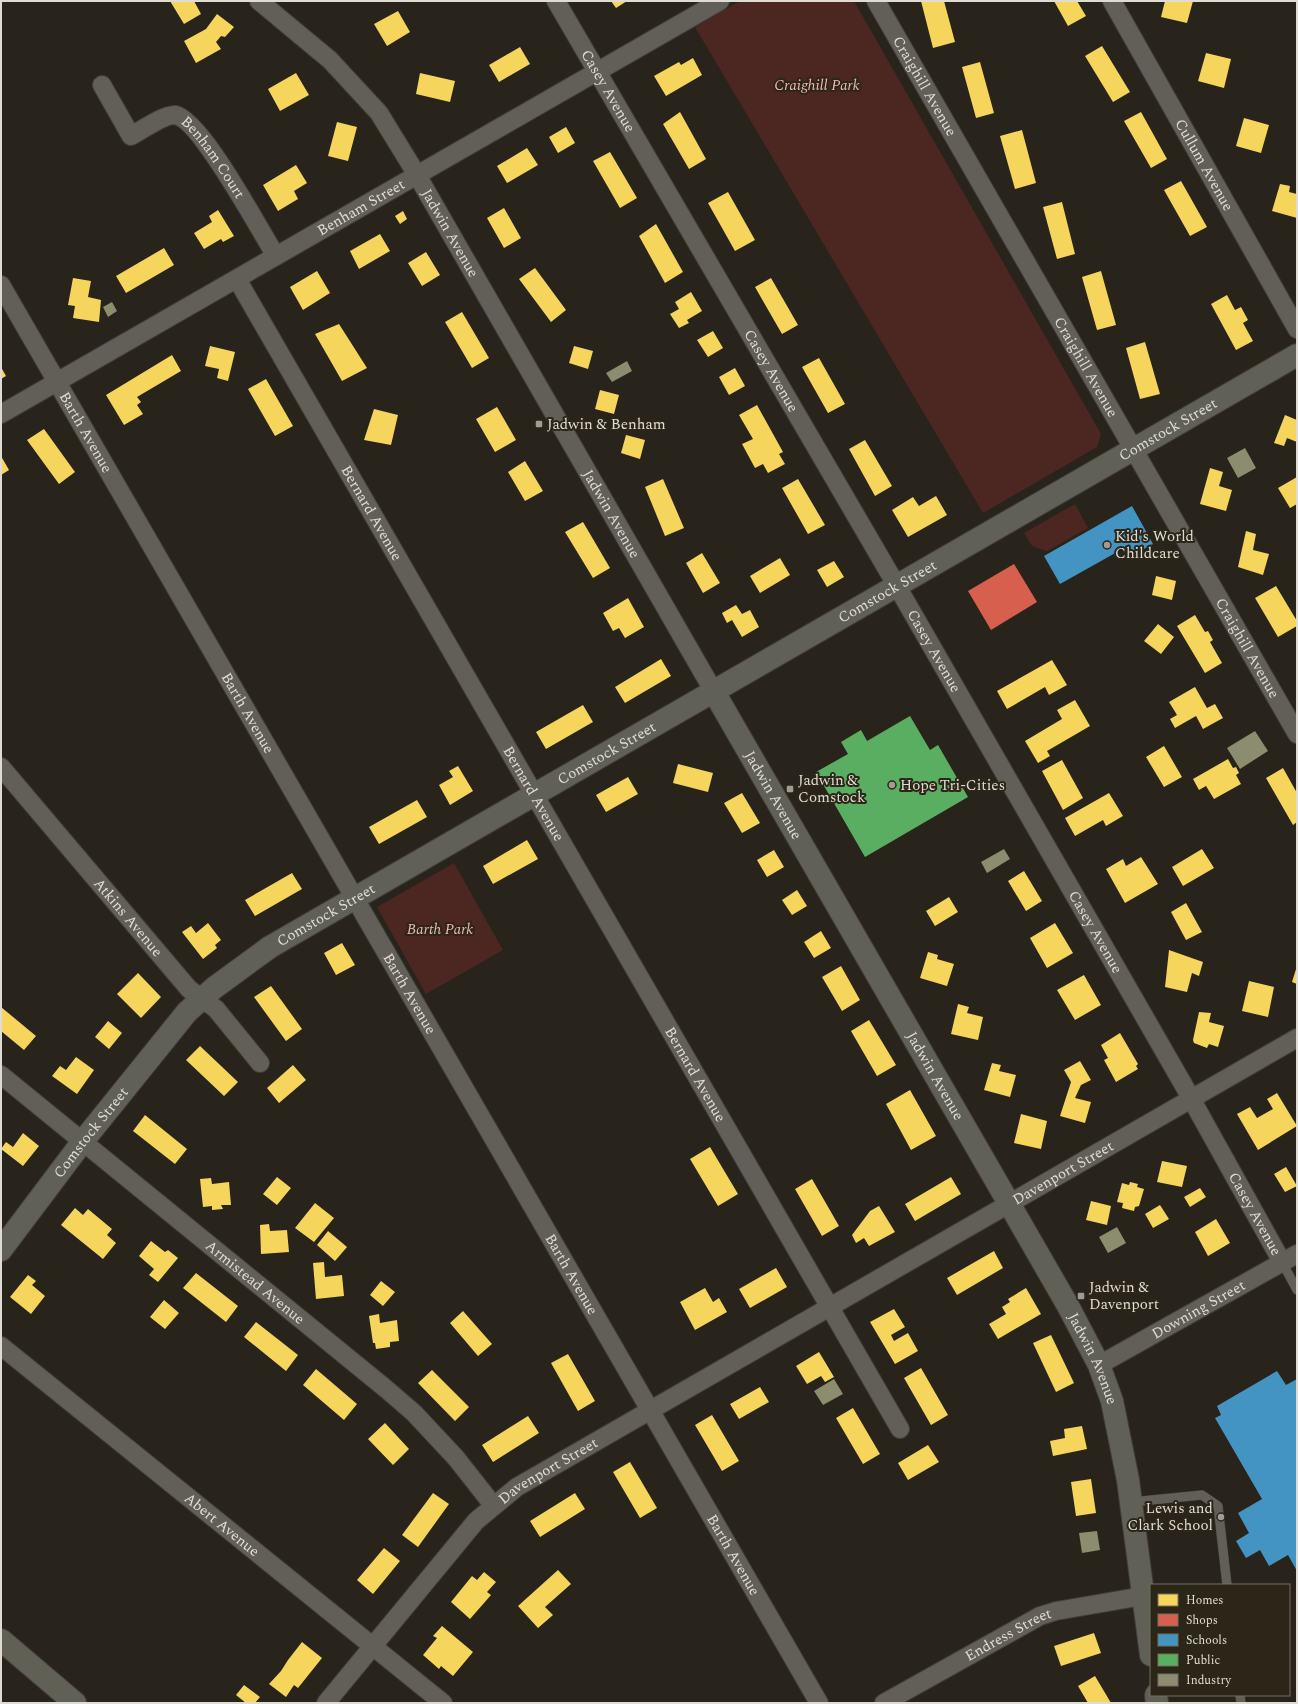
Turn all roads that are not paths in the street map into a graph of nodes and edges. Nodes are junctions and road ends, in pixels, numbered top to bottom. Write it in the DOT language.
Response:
graph roads {
  1 [pos="259,1"];
  2 [pos="556,1"];
  3 [pos="720,1"];
  4 [pos="876,1"];
  5 [pos="1112,1"];
  6 [pos="598,72"];
  7 [pos="102,85"];
  8 [pos="417,175"];
  9 [pos="276,256"];
  10 [pos="237,279"];
  11 [pos="1,284"];
  12 [pos="1297,329"];
  13 [pos="1297,356"];
  14 [pos="57,382"];
  15 [pos="1,414"];
  16 [pos="1134,449"];
  17 [pos="897,586"];
  18 [pos="714,692"];
  19 [pos="1297,734"];
  20 [pos="1,766"];
  21 [pos="535,794"];
  22 [pos="355,898"];
  23 [pos="202,998"];
  24 [pos="1297,1038"];
  25 [pos="260,1063"];
  26 [pos="1,1075"];
  27 [pos="1191,1099"];
  28 [pos="83,1141"];
  29 [pos="1009,1204"];
  30 [pos="1,1250"];
  31 [pos="1290,1258"];
  32 [pos="1297,1290"];
  33 [pos="829,1309"];
  34 [pos="1,1346"];
  35 [pos="1099,1365"];
  36 [pos="650,1411"];
  37 [pos="900,1429"];
  38 [pos="1131,1502"];
  39 [pos="493,1505"];
  40 [pos="1227,1584"];
  41 [pos="1143,1596"];
  42 [pos="1,1640"];
  43 [pos="372,1645"];
  44 [pos="1150,1648"];
  45 [pos="75,1703"];
  46 [pos="326,1703"];
  47 [pos="443,1703"];
  48 [pos="819,1703"];
  49 [pos="884,1703"];
  1 -- 8 [label="street, Jadwin Avenue"];
  2 -- 6 [label="street, Casey Avenue"];
  3 -- 6 [label="street, Benham Street"];
  4 -- 16 [label="street, Craighill Avenue"];
  5 -- 12 [label="street, Cullum Avenue"];
  6 -- 8 [label="street, Benham Street"];
  6 -- 17 [label="street, Casey Avenue"];
  7 -- 9 [label="street, Benham Court"];
  8 -- 9 [label="street, Benham Street"];
  8 -- 18 [label="street, Jadwin Avenue"];
  9 -- 10 [label="street, Benham Street"];
  10 -- 14 [label="street, Benham Street"];
  10 -- 21 [label="street, Bernard Avenue"];
  11 -- 14 [label="street, Barth Avenue"];
  13 -- 16 [label="street, Comstock Street"];
  14 -- 15 [label="street, Benham Street"];
  14 -- 22 [label="street, Barth Avenue"];
  16 -- 17 [label="street, Comstock Street"];
  16 -- 19 [label="street, Craighill Avenue"];
  17 -- 18 [label="street, Comstock Street"];
  17 -- 27 [label="street, Casey Avenue"];
  18 -- 21 [label="street, Comstock Street"];
  18 -- 29 [label="street, Jadwin Avenue"];
  20 -- 23 [label="street, Atkins Avenue"];
  21 -- 22 [label="street, Comstock Street"];
  21 -- 33 [label="street, Bernard Avenue"];
  22 -- 23 [label="street, Comstock Street"];
  22 -- 36 [label="street, Barth Avenue"];
  23 -- 25 [label="street, Atkins Avenue"];
  23 -- 28 [label="street, Comstock Street"];
  24 -- 27 [label="street, Davenport Street"];
  26 -- 28 [label="street, Armistead Avenue"];
  27 -- 29 [label="street, Davenport Street"];
  27 -- 31 [label="street, Casey Avenue"];
  28 -- 30 [label="street, Comstock Street"];
  28 -- 39 [label="street, Armistead Avenue"];
  29 -- 33 [label="street, Davenport Street"];
  29 -- 35 [label="street, Jadwin Avenue"];
  31 -- 32 [label="lane"];
  31 -- 35 [label="street, Downing Street"];
  33 -- 36 [label="street, Davenport Street"];
  33 -- 37 [label="street"];
  34 -- 43 [label="street, Abert Avenue"];
  35 -- 38 [label="street, Jadwin Avenue"];
  36 -- 39 [label="street, Davenport Street"];
  36 -- 48 [label="street, Barth Avenue"];
  38 -- 40 [label="lane"];
  38 -- 41 [label="street, Jadwin Avenue"];
  39 -- 43 [label="street, Davenport Street"];
  41 -- 44 [label="street, Jadwin Avenue"];
  41 -- 49 [label="street, Endress Street"];
  42 -- 45 [label="main road"];
  43 -- 46 [label="street, Davenport Street"];
  43 -- 47 [label="street, Abert Avenue"];
}
